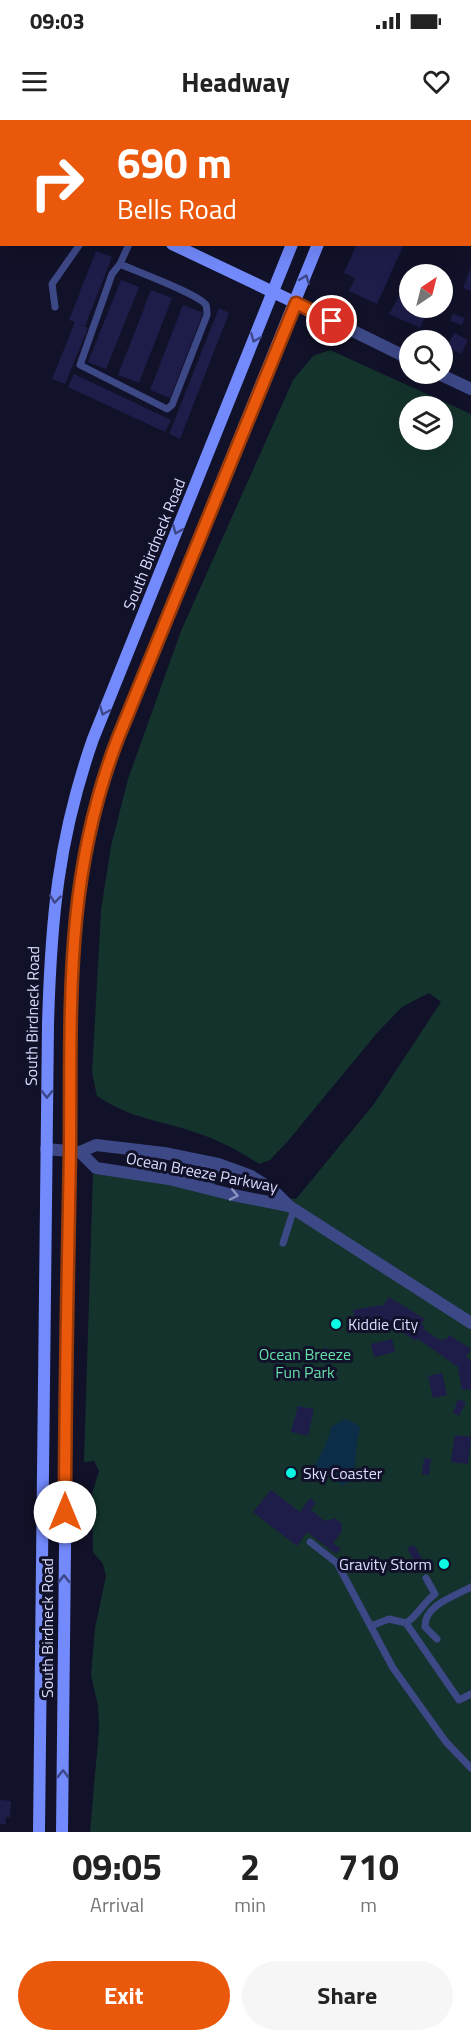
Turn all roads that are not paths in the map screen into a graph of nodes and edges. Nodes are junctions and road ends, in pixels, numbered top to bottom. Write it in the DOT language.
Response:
graph roads {
  1 [pos="79,246"];
  2 [pos="128,246"];
  3 [pos="176,246"];
  4 [pos="291,246"];
  5 [pos="317,246"];
  6 [pos="120,264"];
  7 [pos="273,292"];
  8 [pos="296,303"];
  9 [pos="55,307"];
  10 [pos="399,354"];
  11 [pos="453,381"];
  12 [pos="471,389"];
  13 [pos="46,1149"];
  14 [pos="75,1151"];
  15 [pos="218,1164"];
  16 [pos="209,1189"];
  17 [pos="292,1207"];
  18 [pos="283,1243"];
  19 [pos="471,1323"];
  20 [pos="310,1542"];
  21 [pos="426,1578"];
  22 [pos="471,1587"];
  23 [pos="406,1623"];
  24 [pos="425,1624"];
  25 [pos="371,1626"];
  26 [pos="411,1630"];
  27 [pos="437,1639"];
  28 [pos="471,1694"];
  29 [pos="471,1768"];
  30 [pos="39,1832"];
  31 [pos="62,1832"];
  1 -- 9 [label="lane"];
  2 -- 6 [label="lane"];
  3 -- 7 [label="main road"];
  4 -- 7 [label="main road, South Birdneck Road"];
  8 -- 5 [label="main road, South Birdneck Road, one-way"];
  6 -- 6 [label="lane"];
  7 -- 8 [label="main road"];
  7 -- 13 [label="main road, South Birdneck Road, one-way"];
  8 -- 10 [label="street"];
  8 -- 14 [label="main road, South Birdneck Road"];
  11 -- 12 [label="street"];
  13 -- 14 [label="street, Ocean Breeze Parkway"];
  13 -- 30 [label="main road, South Birdneck Road"];
  14 -- 15 [label="street, Ocean Breeze Parkway"];
  14 -- 16 [label="street, Ocean Breeze Parkway"];
  31 -- 14 [label="main road, South Birdneck Road, one-way"];
  15 -- 16 [label="lane"];
  15 -- 17 [label="street, Ocean Breeze Parkway"];
  16 -- 17 [label="street, Ocean Breeze Parkway, one-way"];
  17 -- 18 [label="lane"];
  17 -- 19 [label="street, Ocean Breeze Parkway"];
  20 -- 25 [label="lane"];
  21 -- 23 [label="lane"];
  22 -- 24 [label="lane"];
  23 -- 25 [label="lane"];
  23 -- 26 [label="lane"];
  24 -- 26 [label="lane"];
  24 -- 27 [label="lane"];
  25 -- 29 [label="lane"];
  26 -- 28 [label="lane"];
}
